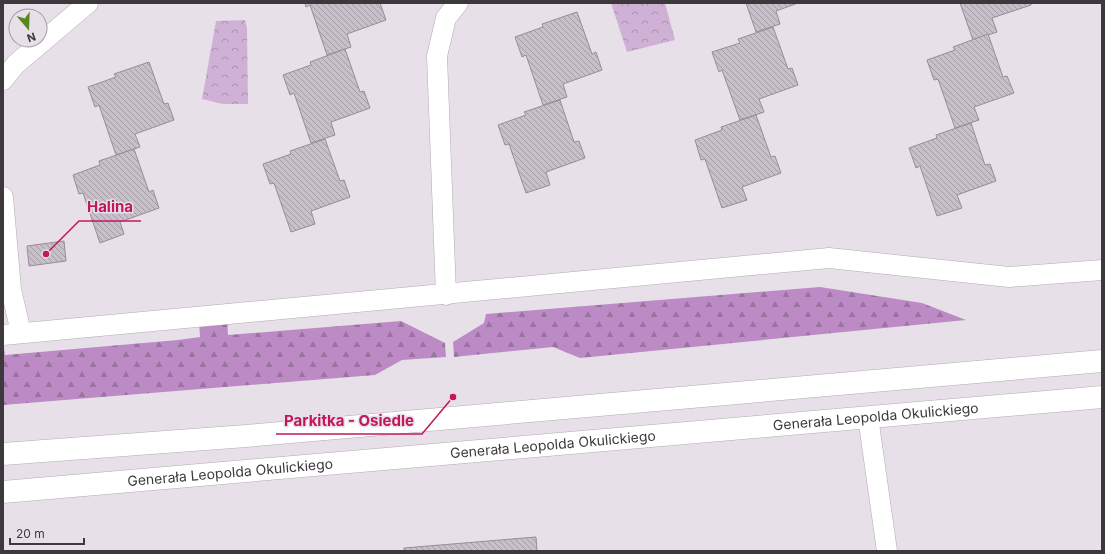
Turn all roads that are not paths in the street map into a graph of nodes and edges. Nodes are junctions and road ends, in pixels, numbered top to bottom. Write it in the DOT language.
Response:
graph roads {
  1 [pos="88,3"];
  2 [pos="458,3"];
  3 [pos="3,80"];
  4 [pos="3,197"];
  5 [pos="1102,270"];
  6 [pos="446,295"];
  7 [pos="12,334"];
  8 [pos="1102,361"];
  9 [pos="1102,397"];
  10 [pos="868,417"];
  11 [pos="3,454"];
  12 [pos="3,492"];
  13 [pos="887,551"];
  1 -- 3 [label="street"];
  2 -- 6 [label="street"];
  4 -- 7 [label="street"];
  5 -- 6 [label="street"];
  6 -- 7 [label="street"];
  8 -- 11 [label="main road"];
  9 -- 10 [label="main road, Generała Leopolda Okulickiego"];
  10 -- 12 [label="main road, Generała Leopolda Okulickiego"];
  10 -- 13 [label="street"];
}
